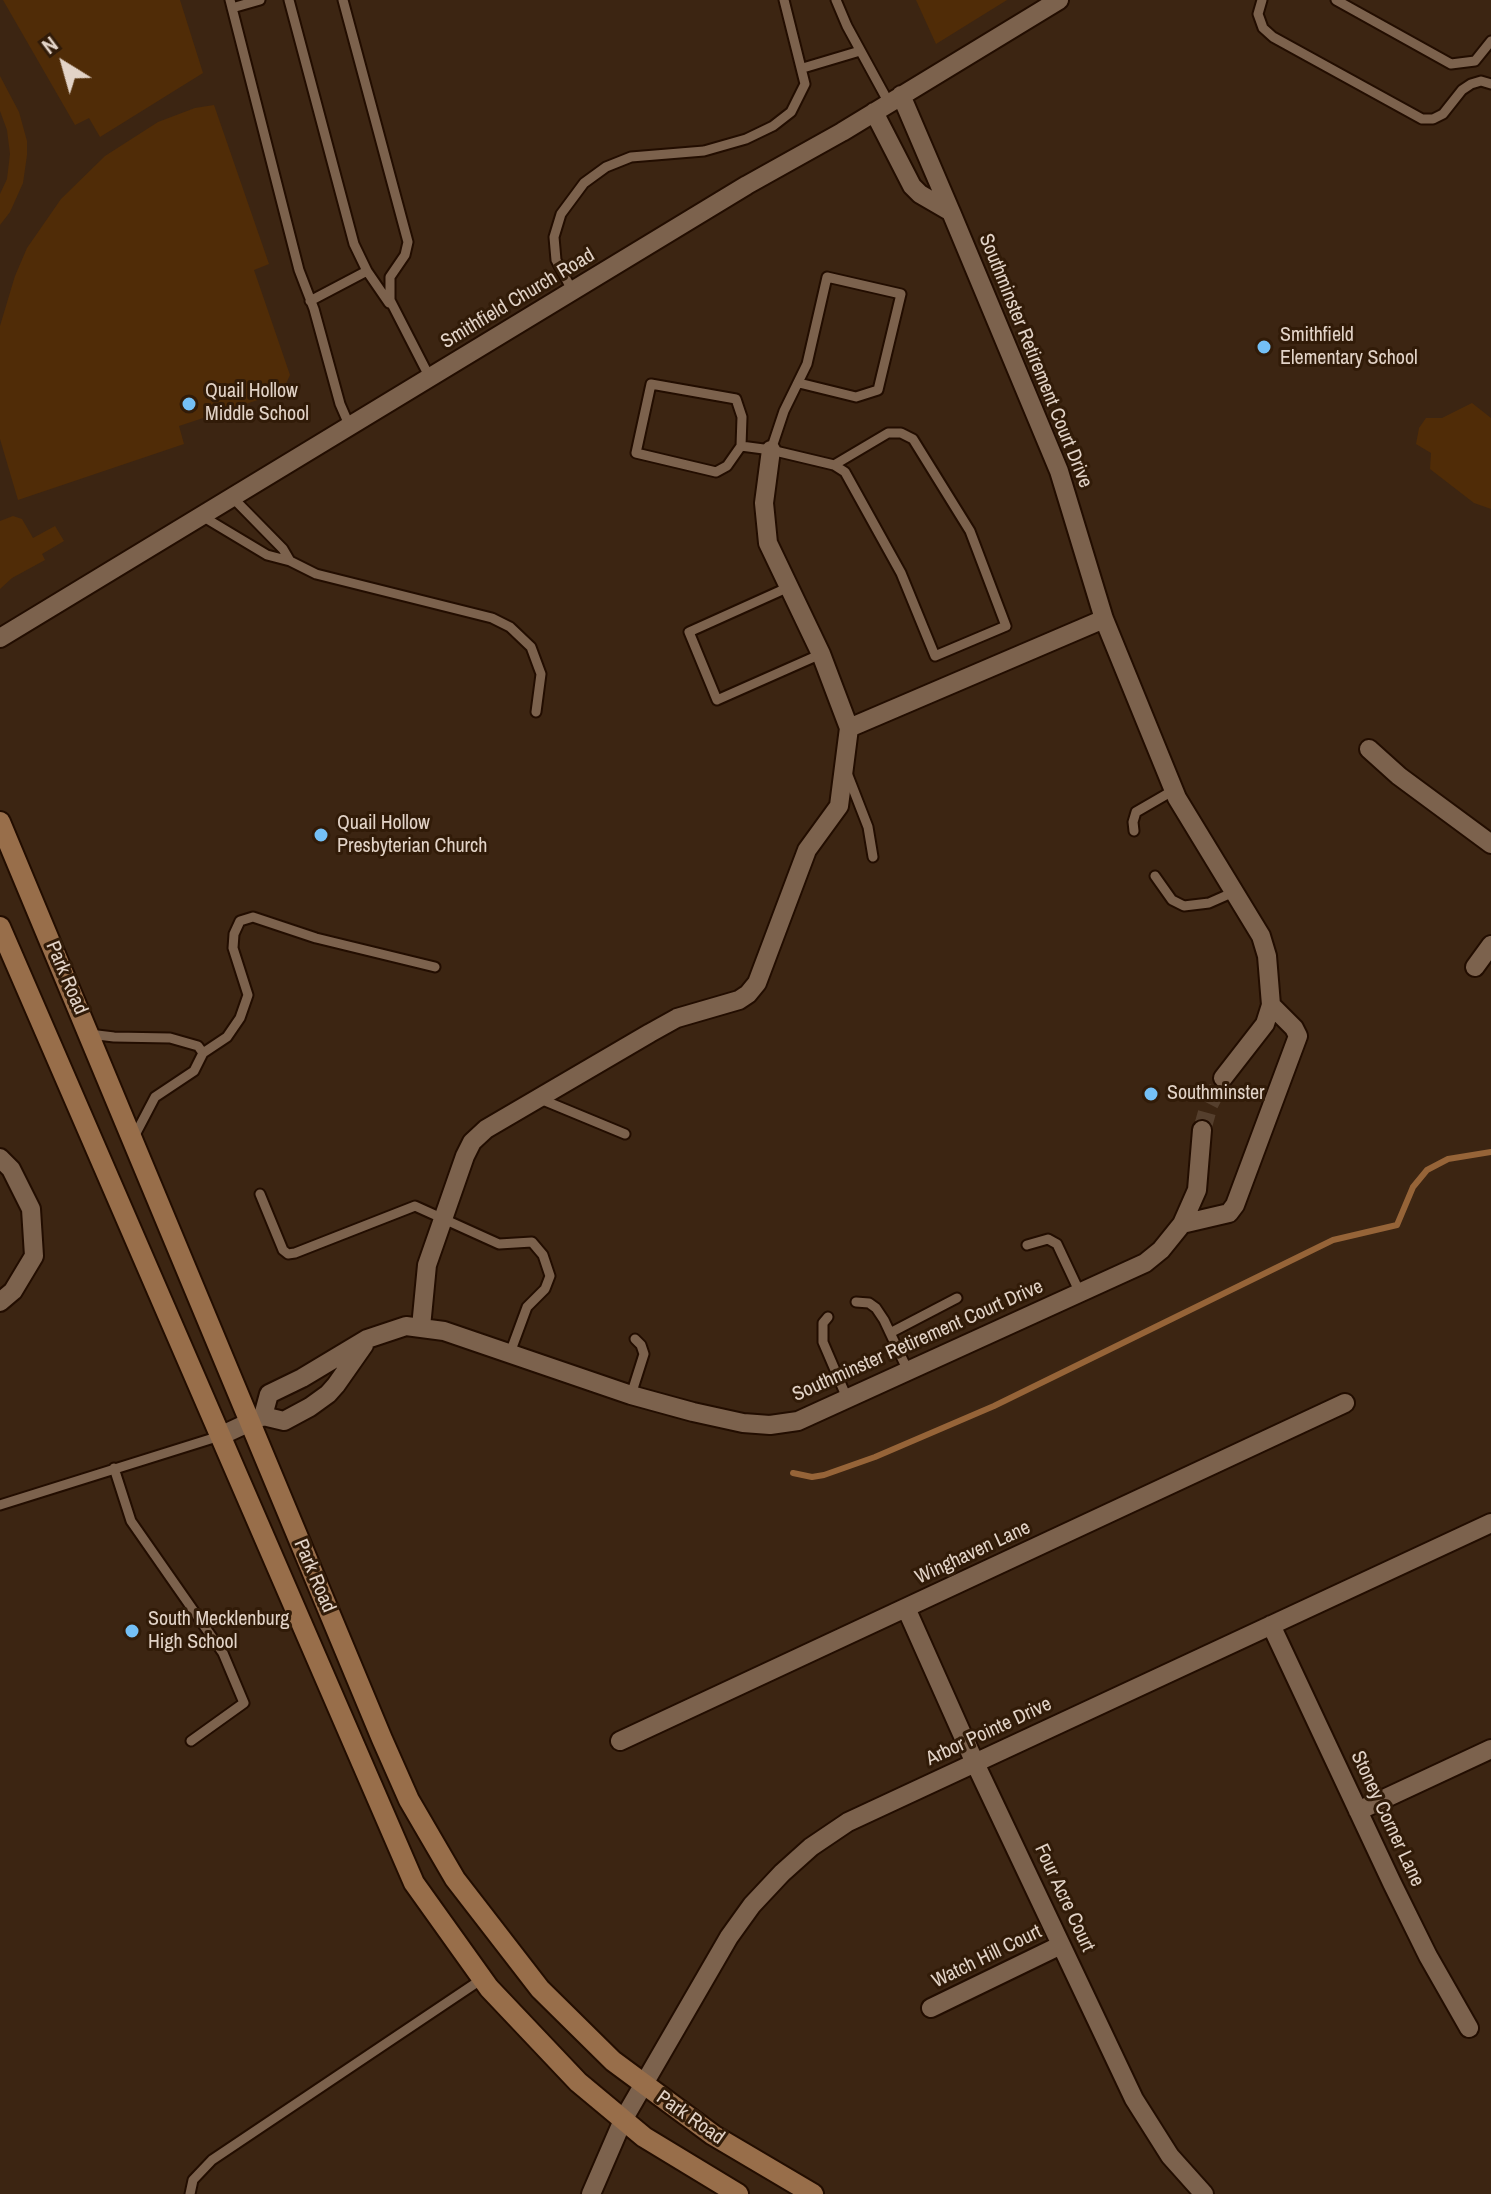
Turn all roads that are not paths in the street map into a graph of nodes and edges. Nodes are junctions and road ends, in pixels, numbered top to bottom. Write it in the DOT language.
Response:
graph roads {
  1 [pos="260,0"];
  2 [pos="289,0"];
  3 [pos="343,0"];
  4 [pos="784,0"];
  5 [pos="836,0"];
  6 [pos="1059,0"];
  7 [pos="1262,0"];
  8 [pos="1336,0"];
  9 [pos="231,4"];
  10 [pos="1491,41"];
  11 [pos="860,51"];
  12 [pos="803,68"];
  13 [pos="1491,84"];
  14 [pos="888,103"];
  15 [pos="951,212"];
  16 [pos="367,271"];
  17 [pos="573,292"];
  18 [pos="310,301"];
  19 [pos="394,309"];
  20 [pos="430,378"];
  21 [pos="799,383"];
  22 [pos="350,427"];
  23 [pos="741,446"];
  24 [pos="771,450"];
  25 [pos="834,465"];
  26 [pos="233,498"];
  27 [pos="202,516"];
  28 [pos="290,561"];
  29 [pos="789,587"];
  30 [pos="1104,619"];
  31 [pos="0,638"];
  32 [pos="821,654"];
  33 [pos="536,712"];
  34 [pos="849,728"];
  35 [pos="1369,749"];
  36 [pos="845,768"];
  37 [pos="1174,790"];
  38 [pos="0,822"];
  39 [pos="1134,831"];
  40 [pos="1491,844"];
  41 [pos="873,857"];
  42 [pos="1155,876"];
  43 [pos="1234,892"];
  44 [pos="0,927"];
  45 [pos="1491,945"];
  46 [pos="435,967"];
  47 [pos="1475,967"];
  48 [pos="1271,1005"];
  49 [pos="89,1034"];
  50 [pos="203,1053"];
  51 [pos="1223,1078"];
  52 [pos="538,1098"];
  53 [pos="1202,1130"];
  54 [pos="625,1134"];
  55 [pos="132,1140"];
  56 [pos="0,1158"];
  57 [pos="260,1194"];
  58 [pos="443,1217"];
  59 [pos="1182,1224"];
  60 [pos="1027,1245"];
  61 [pos="1080,1293"];
  62 [pos="957,1298"];
  63 [pos="0,1302"];
  64 [pos="856,1302"];
  65 [pos="828,1317"];
  66 [pos="421,1327"];
  67 [pos="890,1333"];
  68 [pos="367,1339"];
  69 [pos="635,1339"];
  70 [pos="510,1353"];
  71 [pos="908,1371"];
  72 [pos="631,1395"];
  73 [pos="847,1398"];
  74 [pos="1345,1403"];
  75 [pos="256,1419"];
  76 [pos="220,1436"];
  77 [pos="114,1468"];
  78 [pos="0,1505"];
  79 [pos="1491,1523"];
  80 [pos="906,1608"];
  81 [pos="1271,1625"];
  82 [pos="191,1741"];
  83 [pos="620,1741"];
  84 [pos="1491,1749"];
  85 [pos="975,1763"];
  86 [pos="1358,1811"];
  87 [pos="1061,1945"];
  88 [pos="482,1979"];
  89 [pos="931,2008"];
  90 [pos="1469,2028"];
  91 [pos="644,2085"];
  92 [pos="623,2120"];
  93 [pos="190,2194"];
  94 [pos="591,2194"];
  95 [pos="738,2194"];
  96 [pos="813,2194"];
  97 [pos="1204,2194"];
  1 -- 9 [label="lane"];
  2 -- 16 [label="lane"];
  3 -- 19 [label="lane"];
  4 -- 12 [label="lane"];
  5 -- 11 [label="lane"];
  6 -- 14 [label="street, Smithfield Church Road"];
  7 -- 13 [label="lane"];
  8 -- 10 [label="lane"];
  9 -- 18 [label="lane"];
  11 -- 12 [label="lane"];
  11 -- 14 [label="lane"];
  12 -- 17 [label="lane"];
  14 -- 15 [label="street, Southminster Retirement Court Drive"];
  14 -- 15 [label="street"];
  14 -- 17 [label="street, Smithfield Church Road"];
  15 -- 30 [label="street, Southminster Retirement Court Drive"];
  16 -- 18 [label="lane"];
  16 -- 19 [label="lane"];
  17 -- 20 [label="street, Smithfield Church Road"];
  18 -- 22 [label="lane"];
  19 -- 20 [label="lane"];
  20 -- 22 [label="street, Smithfield Church Road"];
  21 -- 21 [label="lane"];
  21 -- 24 [label="lane"];
  22 -- 26 [label="street, Smithfield Church Road"];
  23 -- 23 [label="lane"];
  23 -- 24 [label="lane"];
  24 -- 25 [label="lane"];
  24 -- 29 [label="street"];
  25 -- 25 [label="lane"];
  26 -- 27 [label="street, Smithfield Church Road"];
  26 -- 28 [label="lane"];
  27 -- 28 [label="lane"];
  27 -- 31 [label="street, Smithfield Church Road"];
  28 -- 33 [label="lane"];
  29 -- 32 [label="street"];
  29 -- 32 [label="lane"];
  30 -- 34 [label="street"];
  30 -- 37 [label="street, Southminster Retirement Court Drive"];
  32 -- 34 [label="street"];
  34 -- 36 [label="street"];
  35 -- 40 [label="street"];
  36 -- 41 [label="lane"];
  36 -- 52 [label="street"];
  37 -- 39 [label="lane"];
  37 -- 43 [label="street, Southminster Retirement Court Drive"];
  38 -- 49 [label="main road, Park Road"];
  42 -- 43 [label="lane"];
  43 -- 48 [label="street, Southminster Retirement Court Drive"];
  44 -- 76 [label="main road, Park Road"];
  45 -- 47 [label="street"];
  46 -- 50 [label="lane"];
  48 -- 51 [label="street"];
  48 -- 59 [label="street"];
  49 -- 50 [label="lane"];
  49 -- 55 [label="main road, Park Road"];
  50 -- 55 [label="lane"];
  52 -- 54 [label="lane"];
  52 -- 58 [label="street"];
  53 -- 59 [label="street, Southminster Retirement Court Drive"];
  55 -- 75 [label="main road, Park Road"];
  56 -- 63 [label="street"];
  57 -- 58 [label="lane"];
  58 -- 66 [label="street"];
  58 -- 70 [label="lane"];
  59 -- 61 [label="street, Southminster Retirement Court Drive"];
  60 -- 61 [label="lane"];
  61 -- 71 [label="street, Southminster Retirement Court Drive"];
  62 -- 67 [label="lane"];
  64 -- 67 [label="lane"];
  65 -- 73 [label="lane"];
  66 -- 68 [label="street, Southminster Retirement Court Drive"];
  66 -- 70 [label="street, Southminster Retirement Court Drive"];
  67 -- 71 [label="lane"];
  68 -- 75 [label="street, Southminster Retirement Court Drive"];
  68 -- 75 [label="street, Southminster Retirement Court Drive"];
  69 -- 72 [label="lane"];
  70 -- 72 [label="street, Southminster Retirement Court Drive"];
  71 -- 73 [label="street, Southminster Retirement Court Drive"];
  72 -- 73 [label="street, Southminster Retirement Court Drive"];
  74 -- 80 [label="street, Winghaven Lane"];
  75 -- 76 [label="street, Southminster Retirement Court Drive"];
  75 -- 91 [label="main road, Park Road"];
  76 -- 77 [label="lane"];
  76 -- 88 [label="main road, Park Road"];
  77 -- 78 [label="lane"];
  77 -- 82 [label="lane"];
  79 -- 81 [label="street, Arbor Pointe Drive"];
  80 -- 83 [label="street, Winghaven Lane"];
  80 -- 85 [label="street, Four Acre Court"];
  81 -- 85 [label="street, Arbor Pointe Drive"];
  81 -- 86 [label="street, Stoney Corner Lane"];
  84 -- 86 [label="street"];
  85 -- 87 [label="street, Four Acre Court"];
  85 -- 91 [label="street, Arbor Pointe Drive"];
  86 -- 90 [label="street, Stoney Corner Lane"];
  87 -- 89 [label="street, Watch Hill Court"];
  87 -- 97 [label="street, Four Acre Court"];
  88 -- 92 [label="main road, Park Road"];
  88 -- 93 [label="lane"];
  91 -- 92 [label="street, Arbor Pointe Drive"];
  91 -- 96 [label="main road, Park Road"];
  92 -- 94 [label="street, Arbor Pointe Drive"];
  92 -- 95 [label="main road, Park Road"];
}
